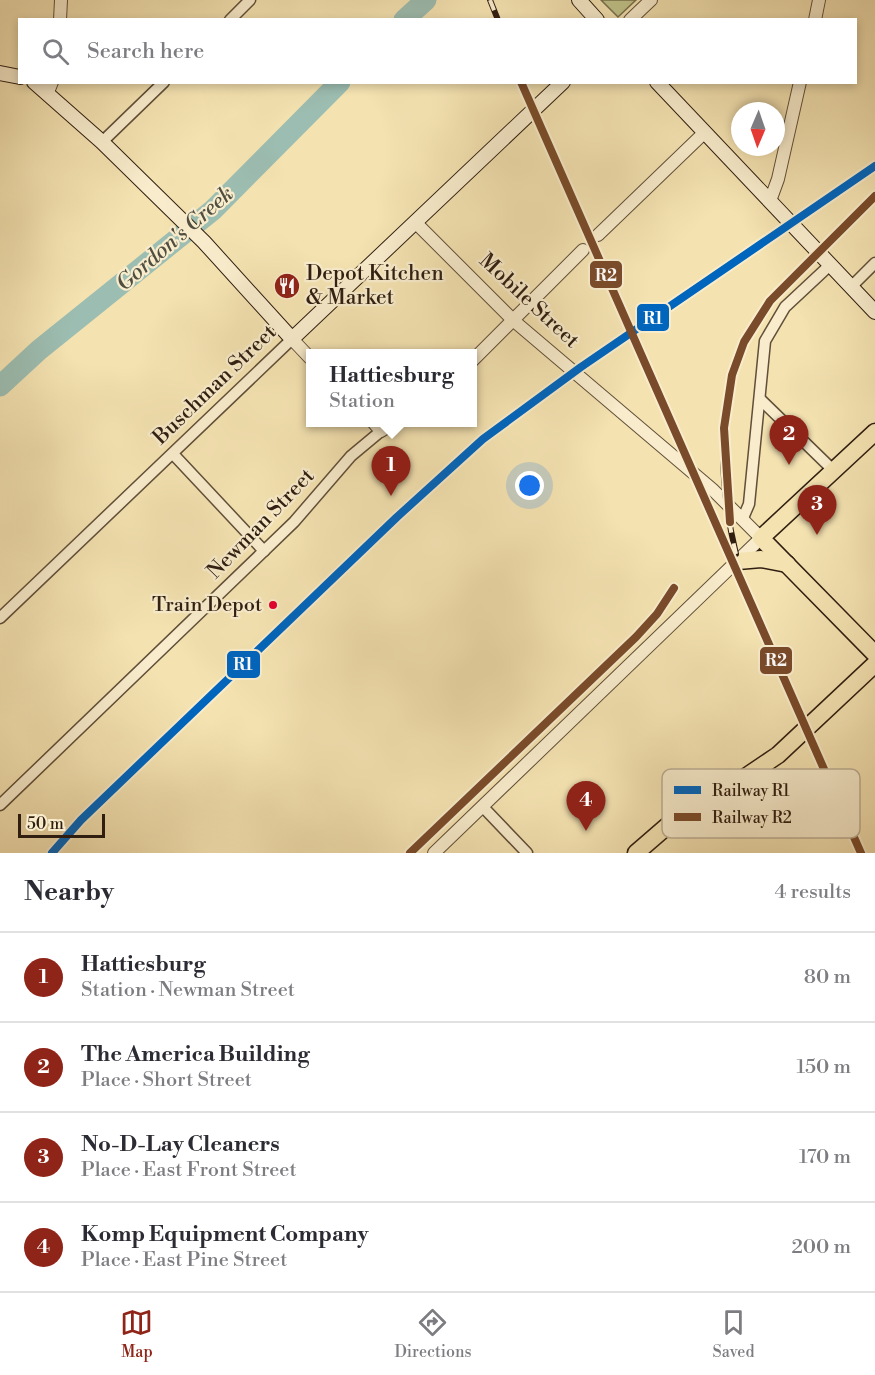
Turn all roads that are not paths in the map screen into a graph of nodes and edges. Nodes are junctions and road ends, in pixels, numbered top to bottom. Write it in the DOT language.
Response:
graph roads {
  1 [pos="61,0"];
  2 [pos="250,0"];
  3 [pos="579,0"];
  4 [pos="651,0"];
  5 [pos="819,0"];
  6 [pos="60,18"];
  7 [pos="232,18"];
  8 [pos="595,18"];
  9 [pos="632,18"];
  10 [pos="815,18"];
  11 [pos="0,73"];
  12 [pos="18,77"];
  13 [pos="162,84"];
  14 [pos="561,84"];
  15 [pos="659,84"];
  16 [pos="800,84"];
  17 [pos="50,87"];
  18 [pos="705,132"];
  19 [pos="102,142"];
  20 [pos="770,201"];
  21 [pos="417,224"];
  22 [pos="598,235"];
  23 [pos="583,250"];
  24 [pos="875,263"];
  25 [pos="830,265"];
  26 [pos="851,287"];
  27 [pos="875,312"];
  28 [pos="514,321"];
  29 [pos="292,339"];
  30 [pos="306,354"];
  31 [pos="477,356"];
  32 [pos="760,399"];
  33 [pos="377,427"];
  34 [pos="875,432"];
  35 [pos="174,455"];
  36 [pos="834,471"];
  37 [pos="743,518"];
  38 [pos="761,538"];
  39 [pos="264,551"];
  40 [pos="738,561"];
  41 [pos="787,564"];
  42 [pos="0,618"];
  43 [pos="875,654"];
  44 [pos="875,664"];
  45 [pos="759,769"];
  46 [pos="0,804"];
  47 [pos="483,807"];
  48 [pos="662,830"];
  49 [pos="434,853"];
  50 [pos="527,853"];
  51 [pos="636,853"];
  1 -- 6 [label="street"];
  2 -- 7 [label="street"];
  3 -- 8 [label="main road"];
  4 -- 9 [label="street"];
  5 -- 10 [label="street"];
  11 -- 12 [label="main road"];
  13 -- 19 [label="street"];
  14 -- 21 [label="main road, Buschman Street"];
  15 -- 18 [label="main road"];
  16 -- 20 [label="street"];
  17 -- 19 [label="main road"];
  18 -- 20 [label="main road"];
  18 -- 22 [label="street"];
  19 -- 29 [label="main road"];
  20 -- 25 [label="main road"];
  21 -- 28 [label="street, Mobile Street"];
  21 -- 29 [label="main road, Buschman Street"];
  23 -- 28 [label="street"];
  24 -- 26 [label="street"];
  25 -- 26 [label="main road"];
  25 -- 32 [label="street"];
  26 -- 27 [label="main road"];
  28 -- 31 [label="street"];
  28 -- 37 [label="street, Mobile Street"];
  29 -- 30 [label="street"];
  29 -- 35 [label="street, Buschman Street"];
  32 -- 36 [label="street"];
  32 -- 37 [label="street"];
  33 -- 39 [label="street, Newman Street"];
  34 -- 36 [label="main road"];
  35 -- 39 [label="street"];
  35 -- 42 [label="street, Buschman Street"];
  36 -- 38 [label="main road"];
  37 -- 38 [label="street, Mobile Street"];
  38 -- 40 [label="street"];
  38 -- 41 [label="main road, Mobile Street"];
  39 -- 46 [label="street, Newman Street"];
  40 -- 41 [label="main road"];
  40 -- 47 [label="street"];
  41 -- 43 [label="main road, Mobile Street"];
  44 -- 45 [label="main road"];
  47 -- 49 [label="street"];
  47 -- 50 [label="street"];
  48 -- 51 [label="main road"];
}
